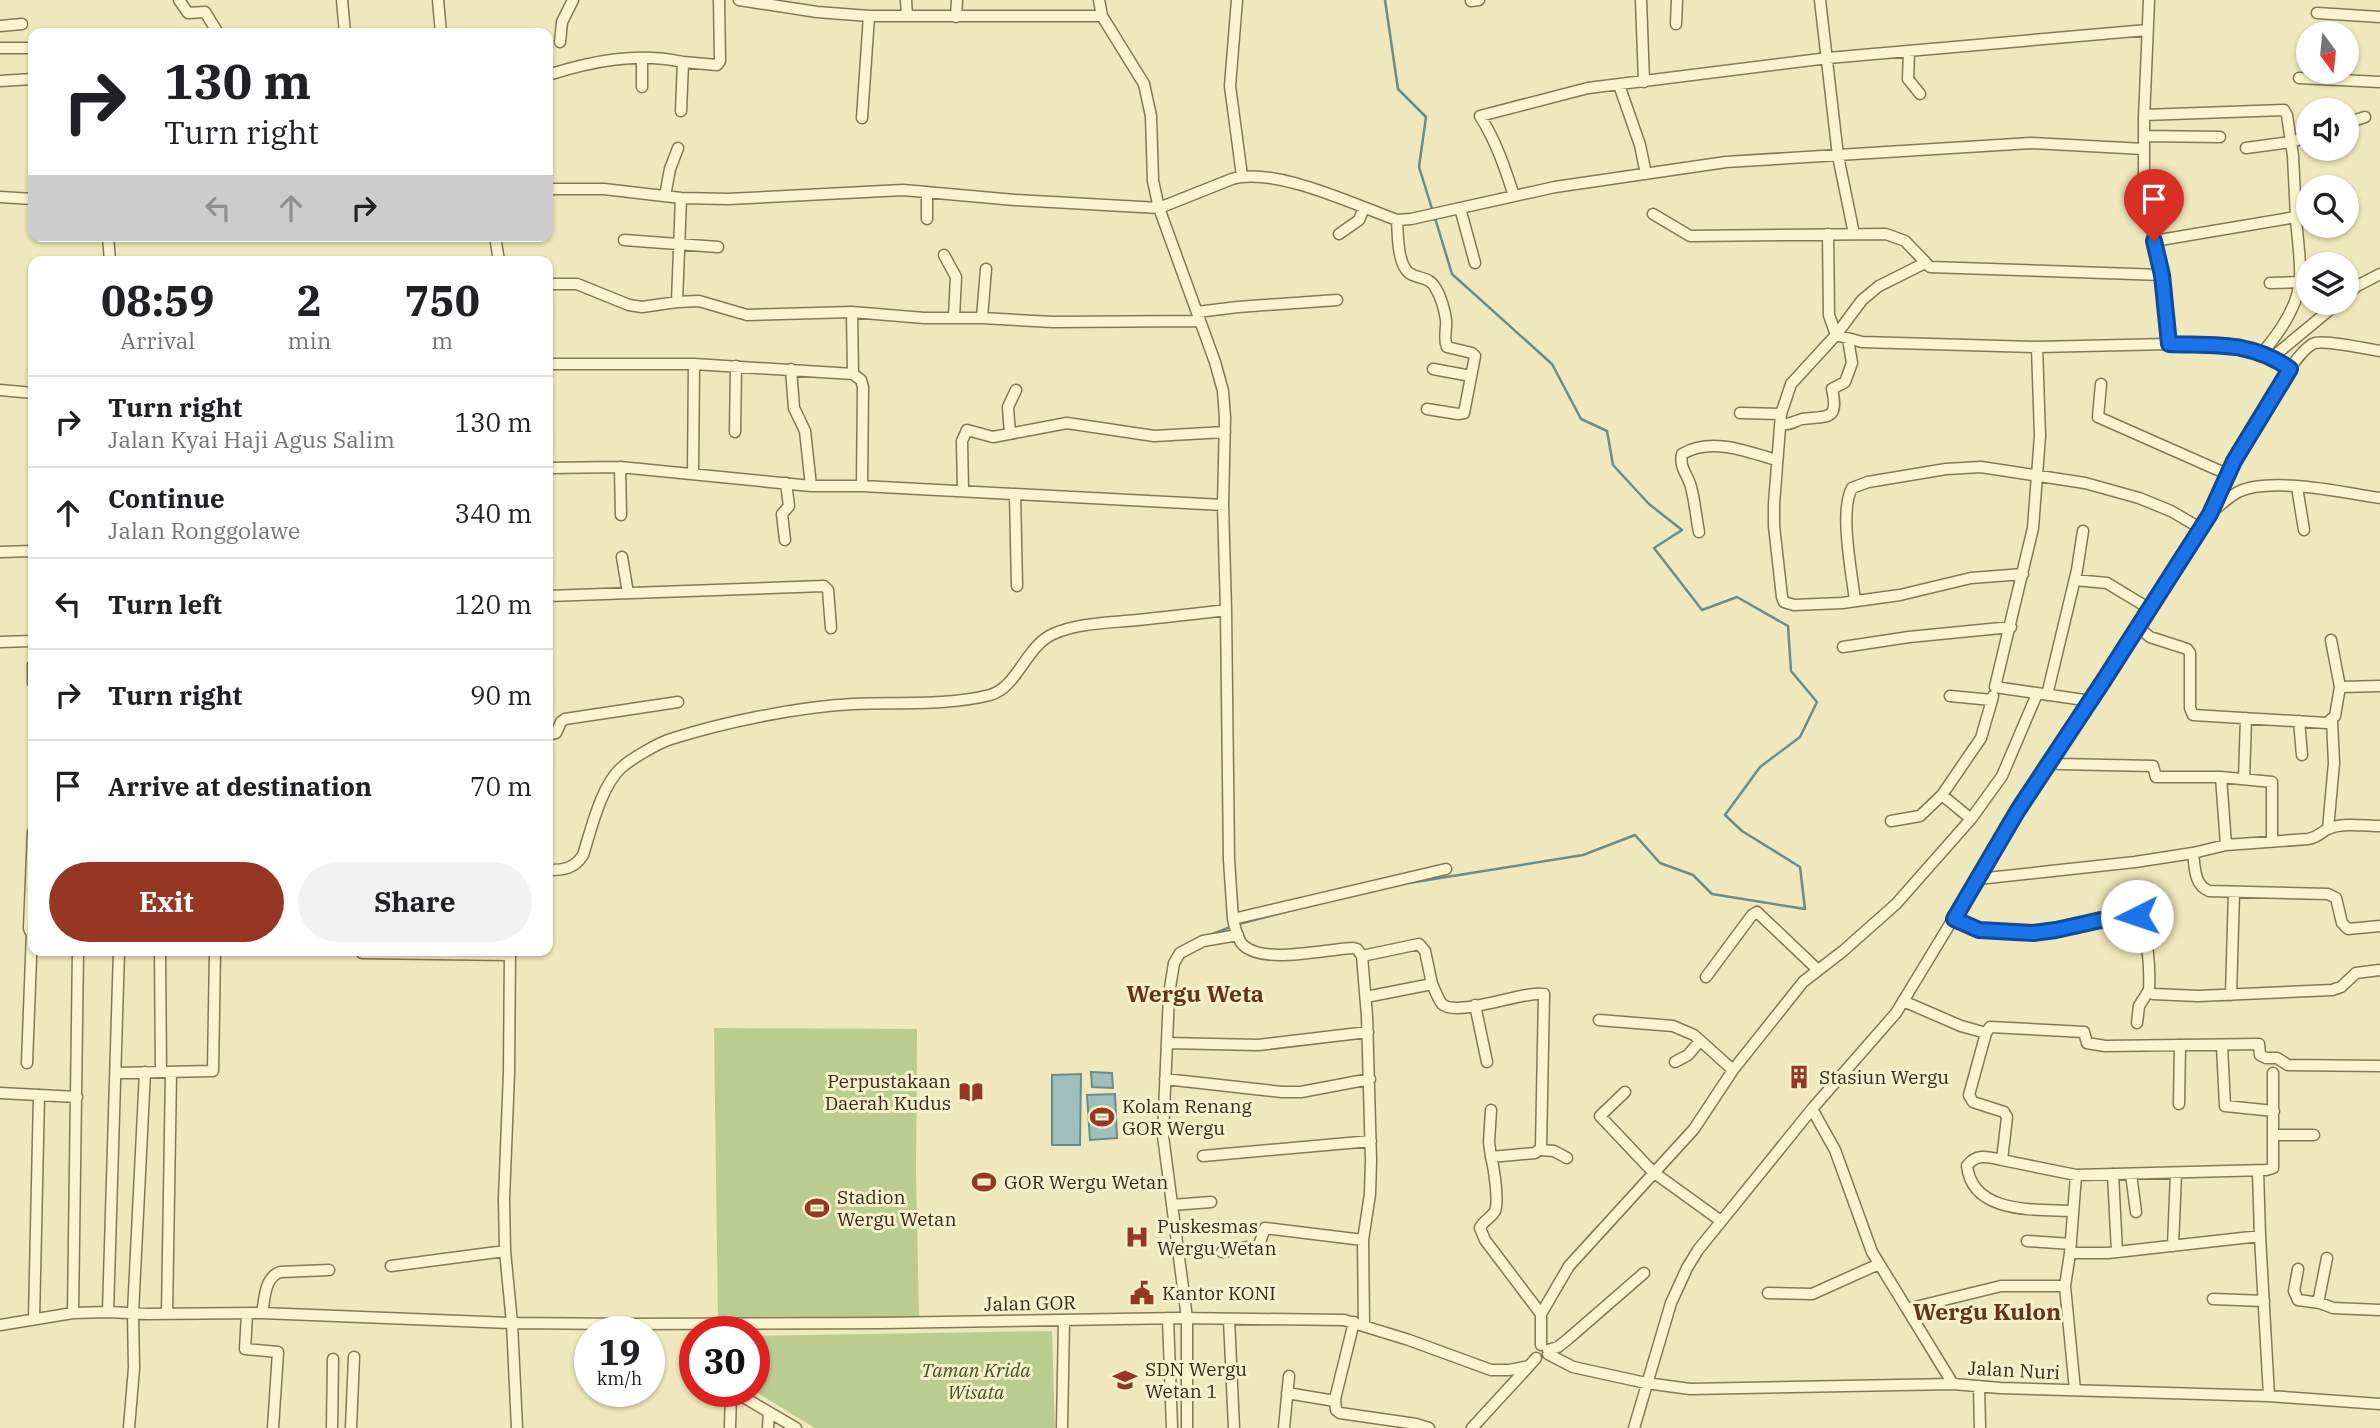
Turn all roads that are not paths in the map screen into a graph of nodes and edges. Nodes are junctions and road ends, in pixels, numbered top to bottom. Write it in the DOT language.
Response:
graph roads {
  1 [pos="179,0"];
  2 [pos="342,0"];
  3 [pos="438,0"];
  4 [pos="573,0"];
  5 [pos="719,0"];
  6 [pos="739,0"];
  7 [pos="906,0"];
  8 [pos="957,0"];
  9 [pos="1099,0"];
  10 [pos="1237,0"];
  11 [pos="1641,0"];
  12 [pos="1677,0"];
  13 [pos="1820,0"];
  14 [pos="2149,0"];
  15 [pos="788,3"];
  16 [pos="2317,13"];
  17 [pos="869,16"];
  18 [pos="907,16"];
  19 [pos="1102,16"];
  20 [pos="956,17"];
  21 [pos="2380,17"];
  22 [pos="22,24"];
  23 [pos="1676,24"];
  24 [pos="0,26"];
  25 [pos="215,28"];
  26 [pos="345,28"];
  27 [pos="441,28"];
  28 [pos="2147,30"];
  29 [pos="560,42"];
  30 [pos="0,48"];
  31 [pos="28,48"];
  32 [pos="1909,52"];
  33 [pos="642,58"];
  34 [pos="1828,58"];
  35 [pos="683,62"];
  36 [pos="553,74"];
  37 [pos="28,79"];
  38 [pos="0,81"];
  39 [pos="2359,81"];
  40 [pos="1644,82"];
  41 [pos="2380,82"];
  42 [pos="1619,85"];
  43 [pos="642,87"];
  44 [pos="1920,94"];
  45 [pos="681,111"];
  46 [pos="2144,115"];
  47 [pos="2365,117"];
  48 [pos="862,118"];
  49 [pos="2359,119"];
  50 [pos="2144,135"];
  51 [pos="2220,137"];
  52 [pos="2296,141"];
  53 [pos="2291,142"];
  54 [pos="678,148"];
  55 [pos="2246,148"];
  56 [pos="2144,149"];
  57 [pos="1839,156"];
  58 [pos="1646,174"];
  59 [pos="1242,176"];
  60 [pos="553,189"];
  61 [pos="927,192"];
  62 [pos="665,196"];
  63 [pos="1514,196"];
  64 [pos="0,197"];
  65 [pos="681,198"];
  66 [pos="28,199"];
  67 [pos="1158,208"];
  68 [pos="1364,208"];
  69 [pos="1454,209"];
  70 [pos="1653,214"];
  71 [pos="2296,217"];
  72 [pos="927,219"];
  73 [pos="1396,220"];
  74 [pos="1339,234"];
  75 [pos="1828,234"];
  76 [pos="1854,234"];
  77 [pos="624,240"];
  78 [pos="2154,241"];
  79 [pos="678,246"];
  80 [pos="719,247"];
  81 [pos="944,255"];
  82 [pos="1475,263"];
  83 [pos="1925,263"];
  84 [pos="986,269"];
  85 [pos="2380,274"];
  86 [pos="2162,275"];
  87 [pos="2296,282"];
  88 [pos="2270,283"];
  89 [pos="553,284"];
  90 [pos="2359,285"];
  91 [pos="2296,294"];
  92 [pos="1337,300"];
  93 [pos="677,302"];
  94 [pos="852,312"];
  95 [pos="2322,315"];
  96 [pos="1198,316"];
  97 [pos="954,317"];
  98 [pos="982,318"];
  99 [pos="1836,335"];
  100 [pos="1848,339"];
  101 [pos="2169,344"];
  102 [pos="2037,347"];
  103 [pos="2380,351"];
  104 [pos="2268,354"];
  105 [pos="553,364"];
  106 [pos="694,364"];
  107 [pos="736,366"];
  108 [pos="791,369"];
  109 [pos="1433,369"];
  110 [pos="2290,369"];
  111 [pos="853,374"];
  112 [pos="1471,376"];
  113 [pos="2101,384"];
  114 [pos="0,390"];
  115 [pos="1016,390"];
  116 [pos="28,393"];
  117 [pos="1427,409"];
  118 [pos="1740,413"];
  119 [pos="1781,419"];
  120 [pos="735,432"];
  121 [pos="1224,432"];
  122 [pos="1010,434"];
  123 [pos="1776,460"];
  124 [pos="620,467"];
  125 [pos="553,468"];
  126 [pos="693,474"];
  127 [pos="2227,474"];
  128 [pos="2037,476"];
  129 [pos="786,483"];
  130 [pos="811,486"];
  131 [pos="862,486"];
  132 [pos="2297,487"];
  133 [pos="963,491"];
  134 [pos="1015,494"];
  135 [pos="2380,498"];
  136 [pos="1223,505"];
  137 [pos="621,514"];
  138 [pos="2210,514"];
  139 [pos="2200,528"];
  140 [pos="2304,530"];
  141 [pos="2083,531"];
  142 [pos="1699,532"];
  143 [pos="785,541"];
  144 [pos="28,551"];
  145 [pos="0,552"];
  146 [pos="622,557"];
  147 [pos="2023,574"];
  148 [pos="2075,580"];
  149 [pos="1017,586"];
  150 [pos="628,593"];
  151 [pos="553,596"];
  152 [pos="1855,601"];
  153 [pos="2150,609"];
  154 [pos="1226,610"];
  155 [pos="2011,627"];
  156 [pos="2138,627"];
  157 [pos="831,628"];
  158 [pos="2331,640"];
  159 [pos="28,641"];
  160 [pos="0,642"];
  161 [pos="1843,647"];
  162 [pos="2380,686"];
  163 [pos="1996,687"];
  164 [pos="2340,687"];
  165 [pos="2042,695"];
  166 [pos="1950,696"];
  167 [pos="1992,700"];
  168 [pos="2091,701"];
  169 [pos="677,702"];
  170 [pos="2246,718"];
  171 [pos="2299,721"];
  172 [pos="2332,721"];
  173 [pos="553,734"];
  174 [pos="2302,755"];
  175 [pos="2051,760"];
  176 [pos="2221,777"];
  177 [pos="2244,779"];
  178 [pos="1942,795"];
  179 [pos="1971,819"];
  180 [pos="1891,821"];
  181 [pos="2380,826"];
  182 [pos="2328,829"];
  183 [pos="2272,841"];
  184 [pos="2226,845"];
  185 [pos="2193,853"];
  186 [pos="1446,869"];
  187 [pos="553,870"];
  188 [pos="1978,879"];
  189 [pos="2234,892"];
  190 [pos="1954,919"];
  191 [pos="2380,926"];
  192 [pos="1235,927"];
  193 [pos="31,956"];
  194 [pos="78,956"];
  195 [pos="119,956"];
  196 [pos="160,956"];
  197 [pos="215,956"];
  198 [pos="510,956"];
  199 [pos="1362,956"];
  200 [pos="1818,970"];
  201 [pos="2380,970"];
  202 [pos="1706,978"];
  203 [pos="1432,984"];
  204 [pos="2149,990"];
  205 [pos="2231,995"];
  206 [pos="1366,997"];
  207 [pos="1903,1001"];
  208 [pos="1475,1006"];
  209 [pos="1599,1020"];
  210 [pos="2137,1023"];
  211 [pos="1368,1032"];
  212 [pos="1986,1033"];
  213 [pos="1700,1041"];
  214 [pos="1167,1043"];
  215 [pos="2180,1045"];
  216 [pos="2222,1046"];
  217 [pos="1487,1062"];
  218 [pos="1675,1062"];
  219 [pos="27,1063"];
  220 [pos="2380,1066"];
  221 [pos="1733,1070"];
  222 [pos="145,1072"];
  223 [pos="116,1073"];
  224 [pos="166,1073"];
  225 [pos="2273,1073"];
  226 [pos="1165,1079"];
  227 [pos="1370,1079"];
  228 [pos="1625,1092"];
  229 [pos="0,1093"];
  230 [pos="39,1095"];
  231 [pos="77,1097"];
  232 [pos="2179,1104"];
  233 [pos="1812,1109"];
  234 [pos="1491,1111"];
  235 [pos="2274,1111"];
  236 [pos="2274,1135"];
  237 [pos="2314,1135"];
  238 [pos="1371,1141"];
  239 [pos="1541,1150"];
  240 [pos="1203,1156"];
  241 [pos="1491,1157"];
  242 [pos="1567,1158"];
  243 [pos="2002,1160"];
  244 [pos="2258,1171"];
  245 [pos="1654,1172"];
  246 [pos="2176,1173"];
  247 [pos="2113,1174"];
  248 [pos="2131,1174"];
  249 [pos="2076,1175"];
  250 [pos="1210,1202"];
  251 [pos="1172,1205"];
  252 [pos="2073,1211"];
  253 [pos="2136,1212"];
  254 [pos="1721,1222"];
  255 [pos="2260,1236"];
  256 [pos="1363,1240"];
  257 [pos="2027,1241"];
  258 [pos="2173,1245"];
  259 [pos="2071,1249"];
  260 [pos="505,1251"];
  261 [pos="1222,1252"];
  262 [pos="2118,1252"];
  263 [pos="2327,1258"];
  264 [pos="1879,1264"];
  265 [pos="391,1266"];
  266 [pos="2298,1269"];
  267 [pos="329,1270"];
  268 [pos="1644,1273"];
  269 [pos="2065,1286"];
  270 [pos="1768,1293"];
  271 [pos="2213,1299"];
  272 [pos="2264,1301"];
  273 [pos="2318,1303"];
  274 [pos="1907,1309"];
  275 [pos="2380,1310"];
  276 [pos="108,1312"];
  277 [pos="134,1312"];
  278 [pos="74,1313"];
  279 [pos="262,1313"];
  280 [pos="167,1314"];
  281 [pos="247,1314"];
  282 [pos="1541,1314"];
  283 [pos="1180,1318"];
  284 [pos="34,1319"];
  285 [pos="1229,1319"];
  286 [pos="1064,1320"];
  287 [pos="512,1323"];
  288 [pos="1359,1324"];
  289 [pos="0,1325"];
  290 [pos="679,1327"];
  291 [pos="770,1327"];
  292 [pos="1546,1350"];
  293 [pos="354,1357"];
  294 [pos="333,1359"];
  295 [pos="1532,1362"];
  296 [pos="1289,1376"];
  297 [pos="1646,1383"];
  298 [pos="1954,1384"];
  299 [pos="1979,1386"];
  300 [pos="2075,1390"];
  301 [pos="1287,1393"];
  302 [pos="2269,1396"];
  303 [pos="1335,1401"];
  304 [pos="2380,1404"];
  305 [pos="731,1407"];
  306 [pos="760,1407"];
  307 [pos="769,1412"];
  308 [pos="1364,1423"];
  309 [pos="129,1428"];
  310 [pos="273,1428"];
  311 [pos="332,1428"];
  312 [pos="351,1428"];
  313 [pos="517,1428"];
  314 [pos="730,1428"];
  315 [pos="768,1428"];
  316 [pos="796,1428"];
  317 [pos="1062,1428"];
  318 [pos="1172,1428"];
  319 [pos="1187,1428"];
  320 [pos="1234,1428"];
  321 [pos="1284,1428"];
  322 [pos="1429,1428"];
  323 [pos="1472,1428"];
  324 [pos="1634,1428"];
  325 [pos="1980,1428"];
  1 -- 25 [label="street"];
  2 -- 26 [label="street"];
  3 -- 27 [label="street"];
  4 -- 29 [label="street"];
  5 -- 35 [label="street"];
  6 -- 15 [label="street"];
  7 -- 18 [label="street"];
  8 -- 20 [label="street"];
  9 -- 19 [label="street"];
  10 -- 59 [label="street"];
  11 -- 40 [label="street"];
  12 -- 23 [label="street"];
  13 -- 34 [label="street"];
  14 -- 28 [label="street"];
  15 -- 17 [label="street"];
  16 -- 21 [label="street"];
  17 -- 18 [label="street"];
  17 -- 48 [label="street"];
  18 -- 20 [label="street"];
  19 -- 20 [label="street"];
  19 -- 67 [label="street"];
  22 -- 24 [label="street"];
  28 -- 32 [label="street"];
  28 -- 46 [label="street"];
  30 -- 31 [label="street"];
  32 -- 34 [label="street"];
  32 -- 44 [label="street"];
  33 -- 35 [label="street"];
  33 -- 36 [label="street"];
  33 -- 43 [label="street"];
  34 -- 40 [label="street"];
  34 -- 57 [label="street"];
  35 -- 45 [label="street"];
  37 -- 38 [label="street"];
  39 -- 41 [label="street"];
  40 -- 42 [label="street"];
  42 -- 58 [label="street"];
  42 -- 63 [label="street"];
  46 -- 50 [label="street"];
  46 -- 53 [label="street"];
  47 -- 49 [label="street"];
  50 -- 51 [label="street"];
  50 -- 56 [label="street"];
  52 -- 53 [label="street"];
  53 -- 55 [label="street"];
  53 -- 71 [label="street"];
  54 -- 62 [label="street"];
  56 -- 57 [label="street"];
  56 -- 78 [label="street"];
  57 -- 58 [label="street"];
  57 -- 76 [label="street"];
  58 -- 63 [label="street"];
  59 -- 67 [label="street"];
  59 -- 68 [label="street"];
  60 -- 62 [label="street"];
  61 -- 65 [label="street"];
  61 -- 67 [label="street"];
  61 -- 72 [label="street"];
  62 -- 65 [label="street"];
  63 -- 69 [label="street"];
  64 -- 66 [label="street"];
  65 -- 79 [label="street"];
  67 -- 96 [label="street"];
  68 -- 73 [label="street"];
  68 -- 74 [label="street"];
  69 -- 73 [label="street"];
  69 -- 82 [label="street"];
  70 -- 75 [label="street"];
  71 -- 78 [label="street"];
  73 -- 112 [label="street"];
  75 -- 76 [label="street"];
  75 -- 99 [label="street"];
  76 -- 83 [label="street"];
  77 -- 79 [label="street"];
  78 -- 86 [label="street"];
  79 -- 80 [label="street"];
  79 -- 93 [label="street"];
  81 -- 97 [label="street"];
  83 -- 86 [label="street"];
  83 -- 99 [label="street"];
  84 -- 98 [label="street"];
  85 -- 90 [label="street"];
  86 -- 101 [label="street"];
  87 -- 88 [label="street"];
  89 -- 93 [label="street"];
  91 -- 104 [label="street"];
  92 -- 96 [label="street"];
  93 -- 94 [label="street"];
  94 -- 97 [label="street"];
  94 -- 111 [label="street"];
  95 -- 104 [label="street"];
  96 -- 98 [label="street"];
  96 -- 121 [label="street"];
  97 -- 98 [label="street"];
  99 -- 100 [label="street"];
  99 -- 119 [label="street"];
  100 -- 102 [label="street"];
  100 -- 119 [label="street"];
  101 -- 102 [label="street"];
  101 -- 104 [label="street"];
  102 -- 128 [label="street"];
  103 -- 110 [label="street"];
  104 -- 110 [label="street"];
  105 -- 106 [label="street"];
  106 -- 107 [label="street"];
  106 -- 126 [label="street"];
  107 -- 108 [label="street"];
  107 -- 120 [label="street"];
  108 -- 111 [label="street"];
  108 -- 130 [label="street"];
  109 -- 112 [label="street"];
  110 -- 127 [label="street"];
  111 -- 131 [label="street"];
  112 -- 117 [label="street"];
  113 -- 127 [label="street"];
  114 -- 116 [label="street"];
  115 -- 122 [label="street"];
  118 -- 119 [label="street"];
  119 -- 123 [label="street"];
  121 -- 122 [label="street"];
  121 -- 136 [label="street"];
  122 -- 133 [label="street"];
  123 -- 142 [label="street"];
  123 -- 152 [label="street"];
  124 -- 125 [label="street"];
  124 -- 126 [label="street"];
  124 -- 137 [label="street"];
  126 -- 129 [label="street"];
  127 -- 138 [label="street"];
  128 -- 139 [label="street"];
  128 -- 147 [label="street"];
  128 -- 152 [label="street"];
  129 -- 130 [label="street"];
  129 -- 143 [label="street"];
  130 -- 131 [label="street"];
  131 -- 133 [label="street"];
  132 -- 135 [label="street"];
  132 -- 138 [label="street"];
  132 -- 140 [label="street"];
  133 -- 134 [label="street"];
  134 -- 136 [label="street"];
  134 -- 149 [label="street"];
  136 -- 154 [label="street"];
  138 -- 139 [label="street"];
  139 -- 153 [label="street"];
  141 -- 148 [label="street"];
  144 -- 145 [label="street"];
  146 -- 150 [label="street"];
  147 -- 152 [label="street"];
  147 -- 155 [label="street"];
  148 -- 153 [label="street"];
  148 -- 165 [label="street"];
  150 -- 151 [label="street"];
  150 -- 157 [label="street"];
  153 -- 156 [label="street"];
  154 -- 187 [label="street"];
  154 -- 192 [label="street"];
  155 -- 161 [label="street"];
  155 -- 163 [label="street"];
  156 -- 168 [label="street"];
  156 -- 170 [label="street"];
  158 -- 164 [label="street"];
  159 -- 160 [label="street"];
  162 -- 164 [label="street"];
  163 -- 165 [label="street"];
  163 -- 167 [label="street"];
  164 -- 172 [label="street"];
  165 -- 168 [label="street"];
  165 -- 179 [label="street"];
  166 -- 167 [label="street"];
  167 -- 178 [label="street"];
  168 -- 175 [label="street"];
  169 -- 173 [label="street"];
  170 -- 171 [label="street"];
  170 -- 177 [label="street"];
  171 -- 172 [label="street"];
  171 -- 174 [label="street"];
  172 -- 182 [label="street"];
  175 -- 176 [label="street"];
  175 -- 188 [label="street"];
  176 -- 177 [label="street"];
  176 -- 184 [label="street"];
  177 -- 183 [label="street"];
  178 -- 179 [label="street"];
  178 -- 180 [label="street"];
  179 -- 200 [label="street"];
  181 -- 182 [label="street"];
  182 -- 183 [label="street"];
  183 -- 184 [label="street"];
  184 -- 185 [label="street"];
  185 -- 188 [label="street"];
  185 -- 189 [label="street"];
  186 -- 192 [label="street"];
  188 -- 190 [label="street"];
  189 -- 191 [label="street"];
  189 -- 205 [label="street"];
  190 -- 204 [label="street"];
  190 -- 207 [label="street"];
  192 -- 199 [label="street"];
  192 -- 214 [label="street"];
  193 -- 219 [label="street"];
  194 -- 231 [label="street"];
  195 -- 223 [label="street"];
  196 -- 224 [label="street"];
  197 -- 224 [label="street"];
  198 -- 260 [label="street"];
  199 -- 203 [label="street"];
  199 -- 206 [label="street"];
  200 -- 202 [label="street"];
  200 -- 221 [label="street"];
  201 -- 205 [label="street"];
  203 -- 206 [label="street"];
  203 -- 208 [label="street"];
  204 -- 205 [label="street"];
  204 -- 210 [label="street"];
  206 -- 211 [label="street"];
  207 -- 212 [label="street"];
  207 -- 233 [label="street"];
  208 -- 217 [label="street"];
  208 -- 239 [label="street"];
  209 -- 213 [label="street"];
  211 -- 214 [label="street"];
  211 -- 227 [label="street"];
  212 -- 215 [label="street"];
  212 -- 243 [label="street"];
  213 -- 218 [label="street"];
  213 -- 221 [label="street"];
  214 -- 226 [label="street"];
  215 -- 216 [label="street"];
  215 -- 232 [label="street"];
  216 -- 220 [label="street"];
  216 -- 235 [label="street"];
  221 -- 245 [label="street"];
  222 -- 223 [label="street"];
  222 -- 224 [label="street"];
  222 -- 277 [label="street"];
  223 -- 276 [label="street"];
  224 -- 280 [label="street"];
  225 -- 235 [label="street"];
  226 -- 227 [label="street"];
  226 -- 251 [label="street"];
  227 -- 238 [label="street"];
  228 -- 245 [label="street"];
  229 -- 230 [label="street"];
  230 -- 231 [label="street"];
  230 -- 284 [label="street"];
  231 -- 278 [label="street"];
  233 -- 254 [label="street"];
  233 -- 264 [label="street"];
  234 -- 241 [label="street"];
  235 -- 236 [label="street"];
  236 -- 237 [label="street"];
  236 -- 244 [label="street"];
  238 -- 240 [label="street"];
  238 -- 256 [label="street"];
  239 -- 241 [label="street"];
  239 -- 242 [label="street"];
  241 -- 282 [label="street"];
  243 -- 249 [label="street"];
  243 -- 252 [label="street"];
  244 -- 246 [label="street"];
  244 -- 255 [label="street"];
  245 -- 254 [label="street"];
  245 -- 282 [label="street"];
  246 -- 248 [label="street"];
  246 -- 258 [label="street"];
  247 -- 248 [label="street"];
  247 -- 249 [label="street"];
  247 -- 262 [label="street"];
  248 -- 253 [label="street"];
  249 -- 252 [label="street"];
  250 -- 251 [label="street"];
  251 -- 283 [label="street"];
  252 -- 259 [label="street"];
  254 -- 297 [label="street"];
  255 -- 258 [label="street"];
  255 -- 272 [label="street"];
  256 -- 261 [label="street"];
  256 -- 288 [label="street"];
  257 -- 259 [label="street"];
  258 -- 262 [label="street"];
  259 -- 262 [label="street"];
  259 -- 269 [label="street"];
  260 -- 265 [label="street"];
  260 -- 287 [label="street"];
  263 -- 273 [label="street"];
  264 -- 270 [label="street"];
  264 -- 274 [label="street"];
  266 -- 273 [label="street"];
  267 -- 279 [label="street"];
  268 -- 292 [label="street, Jalan GOR"];
  269 -- 274 [label="street"];
  269 -- 300 [label="street"];
  271 -- 272 [label="street"];
  272 -- 302 [label="street"];
  273 -- 275 [label="street"];
  274 -- 298 [label="street"];
  276 -- 277 [label="street, Jalan GOR"];
  276 -- 278 [label="street, Jalan GOR"];
  277 -- 280 [label="street, Jalan GOR"];
  277 -- 309 [label="street"];
  278 -- 284 [label="street, Jalan GOR"];
  279 -- 281 [label="street, Jalan GOR"];
  279 -- 287 [label="street, Jalan GOR"];
  280 -- 281 [label="street, Jalan GOR"];
  281 -- 310 [label="street"];
  282 -- 292 [label="street"];
  283 -- 285 [label="street, Jalan GOR"];
  283 -- 286 [label="street, Jalan GOR"];
  283 -- 318 [label="street"];
  283 -- 319 [label="street"];
  284 -- 289 [label="street, Jalan GOR"];
  285 -- 288 [label="street, Jalan GOR"];
  285 -- 320 [label="street"];
  286 -- 291 [label="street, Jalan GOR"];
  286 -- 317 [label="street"];
  287 -- 290 [label="street, Jalan GOR"];
  287 -- 313 [label="street"];
  288 -- 295 [label="street, Jalan GOR"];
  288 -- 303 [label="street"];
  292 -- 295 [label="street, Jalan GOR"];
  292 -- 297 [label="street"];
  293 -- 312 [label="street"];
  294 -- 311 [label="street"];
  295 -- 323 [label="street"];
  296 -- 301 [label="street"];
  297 -- 298 [label="street, Jalan Nuri"];
  297 -- 324 [label="street"];
  298 -- 299 [label="street, Jalan Nuri"];
  299 -- 300 [label="street, Jalan Nuri"];
  299 -- 325 [label="street"];
  300 -- 302 [label="street, Jalan Nuri"];
  301 -- 303 [label="street"];
  301 -- 321 [label="street"];
  302 -- 304 [label="street, Jalan Nuri"];
  303 -- 308 [label="street"];
  305 -- 314 [label="street"];
  306 -- 307 [label="street"];
  307 -- 315 [label="street"];
  307 -- 316 [label="street"];
  308 -- 322 [label="street"];
}
